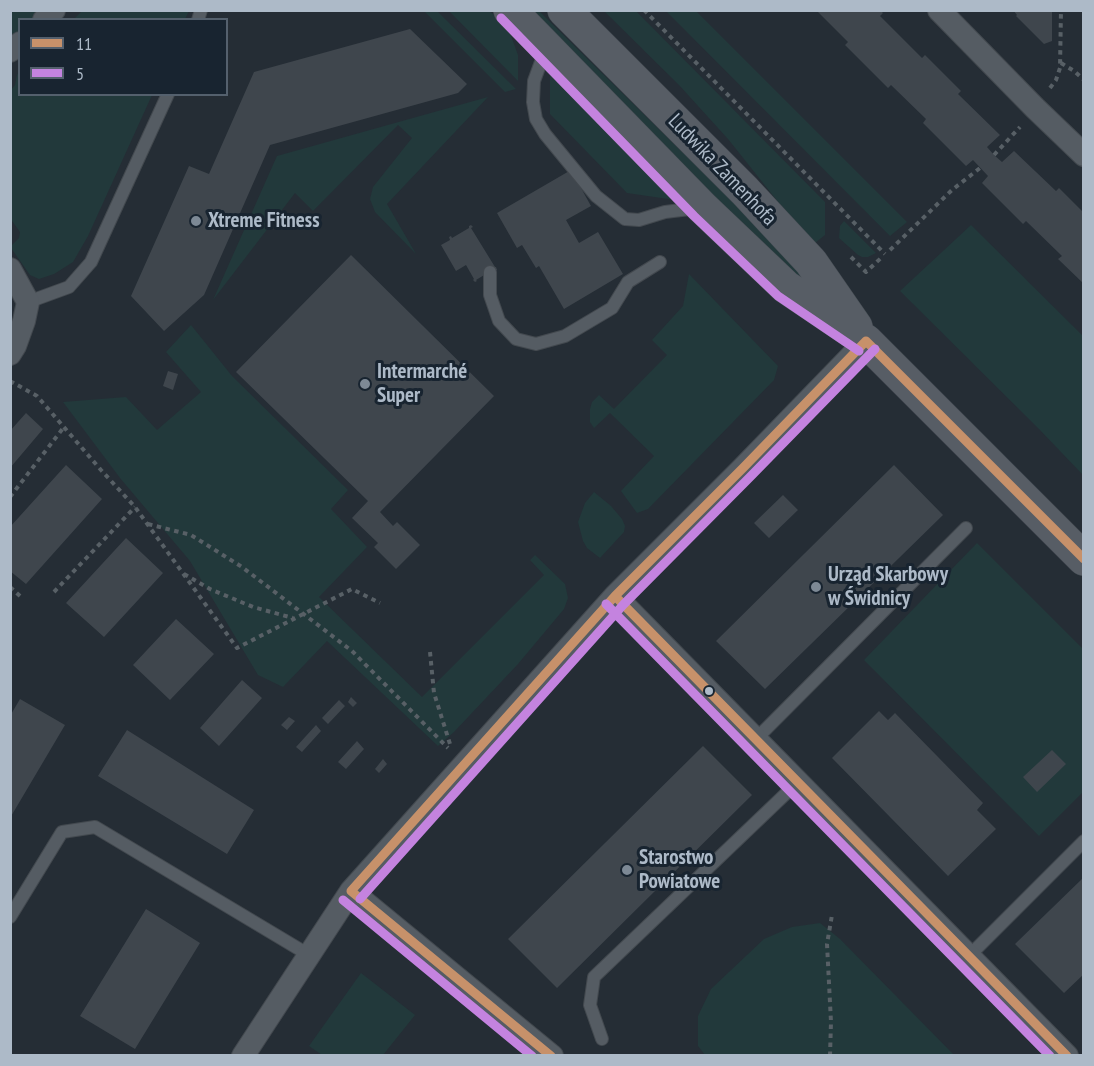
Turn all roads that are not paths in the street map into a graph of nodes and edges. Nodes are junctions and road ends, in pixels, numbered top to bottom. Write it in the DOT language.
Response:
graph roads {
  1 [pos="510,10"];
  2 [pos="564,10"];
  3 [pos="939,10"];
  4 [pos="546,47"];
  5 [pos="167,96"];
  6 [pos="1083,155"];
  7 [pos="703,208"];
  8 [pos="660,262"];
  9 [pos="10,269"];
  10 [pos="490,272"];
  11 [pos="28,302"];
  12 [pos="866,341"];
  13 [pos="10,354"];
  14 [pos="966,528"];
  15 [pos="1083,559"];
  16 [pos="615,596"];
  17 [pos="756,739"];
  18 [pos="798,782"];
  19 [pos="1083,842"];
  20 [pos="351,891"];
  21 [pos="10,917"];
  22 [pos="309,955"];
  23 [pos="969,956"];
  24 [pos="602,1039"];
  25 [pos="243,1056"];
  26 [pos="552,1056"];
  27 [pos="1067,1056"];
  1 -- 4 [label="main road, Ludwika Zamenhofa"];
  2 -- 12 [label="main road, Ludwika Zamenhofa"];
  3 -- 6 [label="street"];
  4 -- 7 [label="main road, Ludwika Zamenhofa"];
  4 -- 7 [label="lane"];
  5 -- 11 [label="lane"];
  7 -- 12 [label="main road, Ludwika Zamenhofa"];
  8 -- 10 [label="lane"];
  9 -- 11 [label="street"];
  11 -- 13 [label="street"];
  12 -- 15 [label="main road, Ludwika Zamenhofa"];
  12 -- 16 [label="street"];
  14 -- 17 [label="lane"];
  16 -- 17 [label="street"];
  16 -- 20 [label="street"];
  17 -- 18 [label="street"];
  18 -- 23 [label="street"];
  18 -- 24 [label="lane"];
  19 -- 23 [label="lane"];
  20 -- 22 [label="street"];
  20 -- 26 [label="street"];
  21 -- 22 [label="lane"];
  22 -- 25 [label="street"];
  23 -- 27 [label="street"];
}
